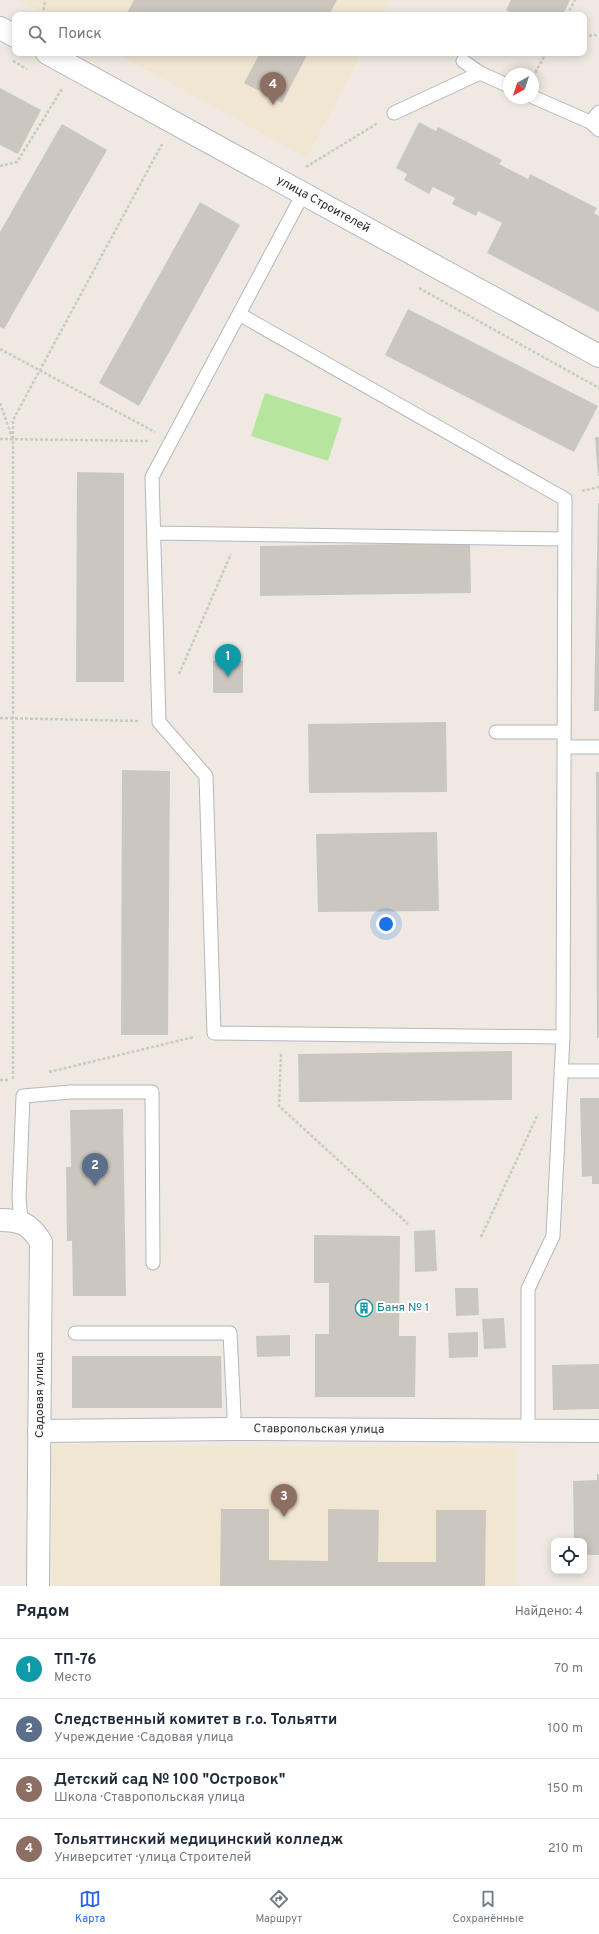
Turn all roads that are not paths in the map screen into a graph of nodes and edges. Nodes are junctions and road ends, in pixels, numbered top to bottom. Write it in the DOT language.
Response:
graph roads {
  1 [pos="0,28"];
  2 [pos="12,34"];
  3 [pos="52,56"];
  4 [pos="463,61"];
  5 [pos="480,73"];
  6 [pos="503,83"];
  7 [pos="539,100"];
  8 [pos="599,112"];
  9 [pos="394,113"];
  10 [pos="594,126"];
  11 [pos="303,194"];
  12 [pos="239,314"];
  13 [pos="599,356"];
  14 [pos="154,533"];
  15 [pos="565,539"];
  16 [pos="496,732"];
  17 [pos="564,732"];
  18 [pos="564,747"];
  19 [pos="599,747"];
  20 [pos="563,1037"];
  21 [pos="562,1071"];
  22 [pos="599,1071"];
  23 [pos="11,1221"];
  24 [pos="153,1263"];
  25 [pos="75,1333"];
  26 [pos="232,1429"];
  27 [pos="528,1430"];
  28 [pos="39,1431"];
  29 [pos="599,1431"];
  30 [pos="38,1586"];
  1 -- 2 [label="street"];
  3 -- 11 [label="street, улица Строителей"];
  4 -- 5 [label="lane"];
  5 -- 6 [label="lane"];
  5 -- 9 [label="lane"];
  7 -- 10 [label="lane"];
  8 -- 10 [label="lane"];
  11 -- 12 [label="lane"];
  11 -- 13 [label="street, улица Строителей"];
  12 -- 14 [label="lane"];
  12 -- 15 [label="lane"];
  14 -- 15 [label="lane"];
  14 -- 20 [label="lane"];
  15 -- 17 [label="lane"];
  16 -- 17 [label="lane"];
  17 -- 18 [label="lane"];
  18 -- 19 [label="lane"];
  18 -- 20 [label="lane"];
  20 -- 21 [label="lane"];
  21 -- 22 [label="lane"];
  21 -- 27 [label="lane"];
  23 -- 24 [label="lane"];
  23 -- 28 [label="street, Садовая улица"];
  25 -- 26 [label="lane"];
  26 -- 27 [label="street, Ставропольская улица"];
  26 -- 28 [label="street, Ставропольская улица"];
  27 -- 29 [label="street, Ставропольская улица"];
  28 -- 30 [label="street, Садовая улица"];
}
